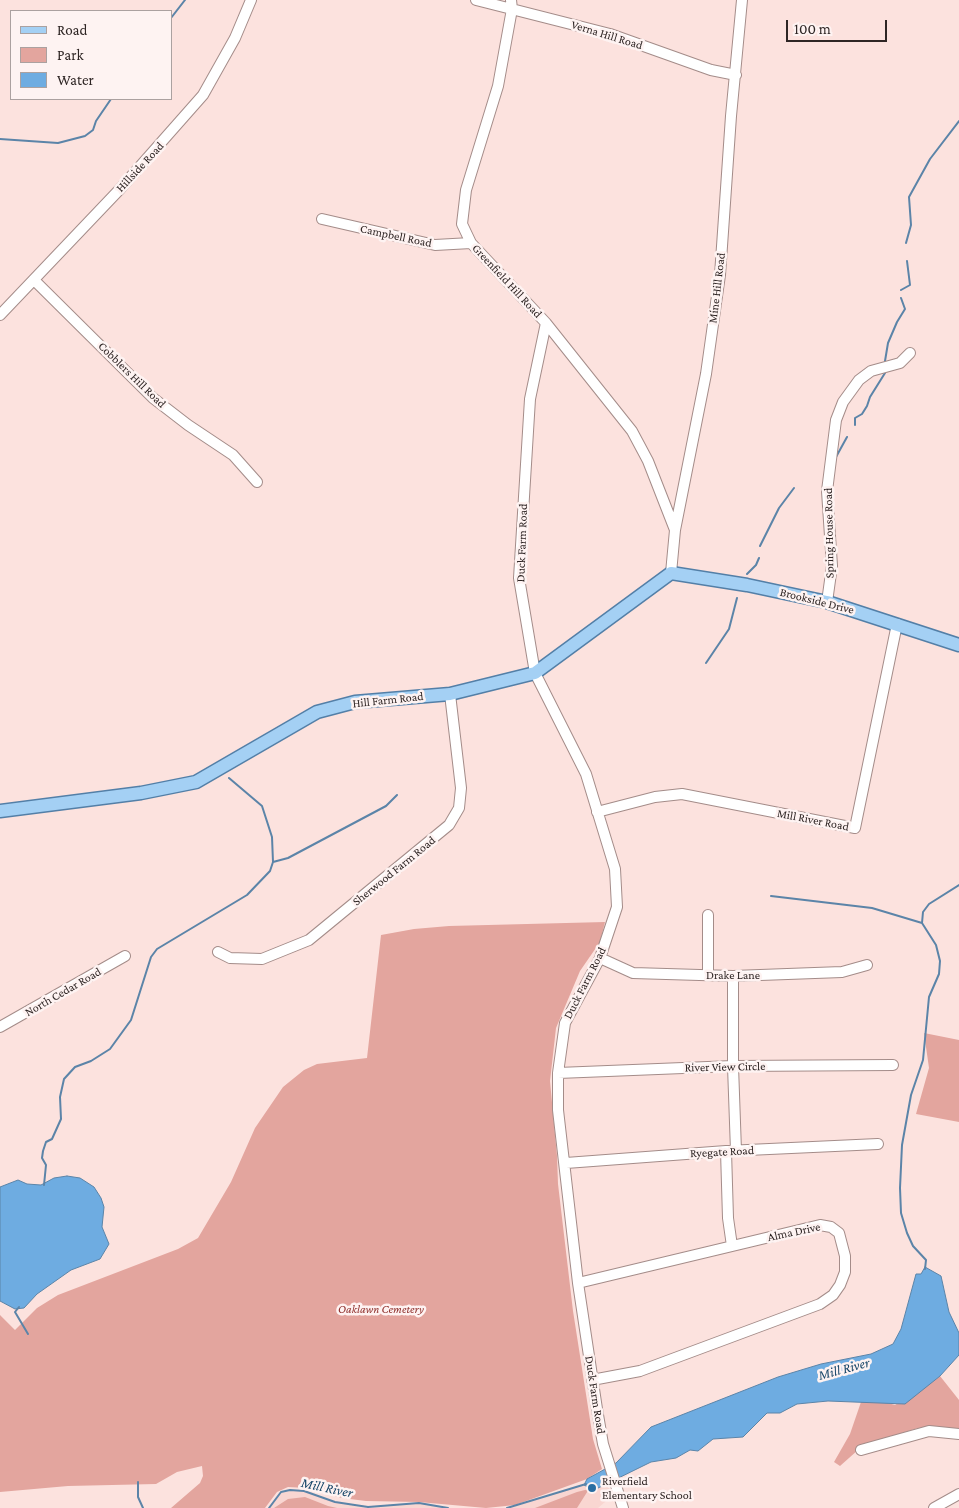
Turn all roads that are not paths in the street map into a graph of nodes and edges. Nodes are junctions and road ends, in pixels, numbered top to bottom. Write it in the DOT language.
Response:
graph roads {
  1 [pos="251,0"];
  2 [pos="476,0"];
  3 [pos="742,0"];
  4 [pos="512,4"];
  5 [pos="736,75"];
  6 [pos="322,219"];
  7 [pos="471,244"];
  8 [pos="34,280"];
  9 [pos="0,314"];
  10 [pos="546,323"];
  11 [pos="910,353"];
  12 [pos="257,482"];
  13 [pos="675,530"];
  14 [pos="671,573"];
  15 [pos="827,602"];
  16 [pos="897,624"];
  17 [pos="959,645"];
  18 [pos="535,673"];
  19 [pos="450,694"];
  20 [pos="0,811"];
  21 [pos="597,812"];
  22 [pos="708,915"];
  23 [pos="218,952"];
  24 [pos="125,956"];
  25 [pos="600,958"];
  26 [pos="867,964"];
  27 [pos="708,975"];
  28 [pos="733,976"];
  29 [pos="0,1027"];
  30 [pos="893,1065"];
  31 [pos="733,1066"];
  32 [pos="558,1073"];
  33 [pos="878,1144"];
  34 [pos="731,1151"];
  35 [pos="566,1163"];
  36 [pos="732,1246"];
  37 [pos="578,1284"];
  38 [pos="592,1380"];
  39 [pos="959,1434"];
  40 [pos="862,1450"];
  41 [pos="959,1494"];
  42 [pos="623,1508"];
  43 [pos="934,1508"];
  1 -- 8 [label="street, Hillside Road"];
  2 -- 4 [label="street, Verna Hill Road"];
  3 -- 5 [label="street, Mine Hill Road"];
  4 -- 5 [label="street, Verna Hill Road"];
  4 -- 7 [label="street, Greenfield Hill Road"];
  5 -- 13 [label="street, Mine Hill Road"];
  6 -- 7 [label="street, Campbell Road"];
  7 -- 10 [label="street, Greenfield Hill Road"];
  8 -- 9 [label="street, Hillside Road"];
  8 -- 12 [label="street, Cobblers Hill Road"];
  10 -- 13 [label="street, Greenfield Hill Road"];
  10 -- 18 [label="street, Duck Farm Road"];
  11 -- 15 [label="street, Spring House Road"];
  13 -- 14 [label="street, Mine Hill Road"];
  14 -- 15 [label="main road, Brookside Drive"];
  14 -- 18 [label="main road, Hill Farm Road"];
  15 -- 16 [label="main road, Brookside Drive"];
  16 -- 17 [label="main road, Brookside Drive"];
  16 -- 21 [label="street, Mill River Road"];
  18 -- 19 [label="main road, Hill Farm Road"];
  18 -- 21 [label="street, Duck Farm Road"];
  19 -- 20 [label="main road, Hill Farm Road"];
  19 -- 23 [label="street, Sherwood Farm Road"];
  21 -- 25 [label="street, Duck Farm Road"];
  22 -- 27 [label="street"];
  24 -- 29 [label="street, North Cedar Road"];
  25 -- 27 [label="street, Drake Lane"];
  25 -- 32 [label="street, Duck Farm Road"];
  26 -- 28 [label="street, Drake Lane"];
  27 -- 28 [label="street, Drake Lane"];
  28 -- 31 [label="street"];
  30 -- 31 [label="street, River View Circle"];
  31 -- 32 [label="street, River View Circle"];
  31 -- 34 [label="street"];
  32 -- 35 [label="street, Duck Farm Road"];
  33 -- 34 [label="street, Ryegate Road"];
  34 -- 35 [label="street, Ryegate Road"];
  34 -- 36 [label="street"];
  35 -- 37 [label="street, Duck Farm Road"];
  36 -- 37 [label="street, Alma Drive"];
  36 -- 38 [label="street, Alma Drive"];
  37 -- 38 [label="street, Duck Farm Road"];
  38 -- 42 [label="street, Duck Farm Road"];
  39 -- 40 [label="street"];
  41 -- 43 [label="street"];
}
